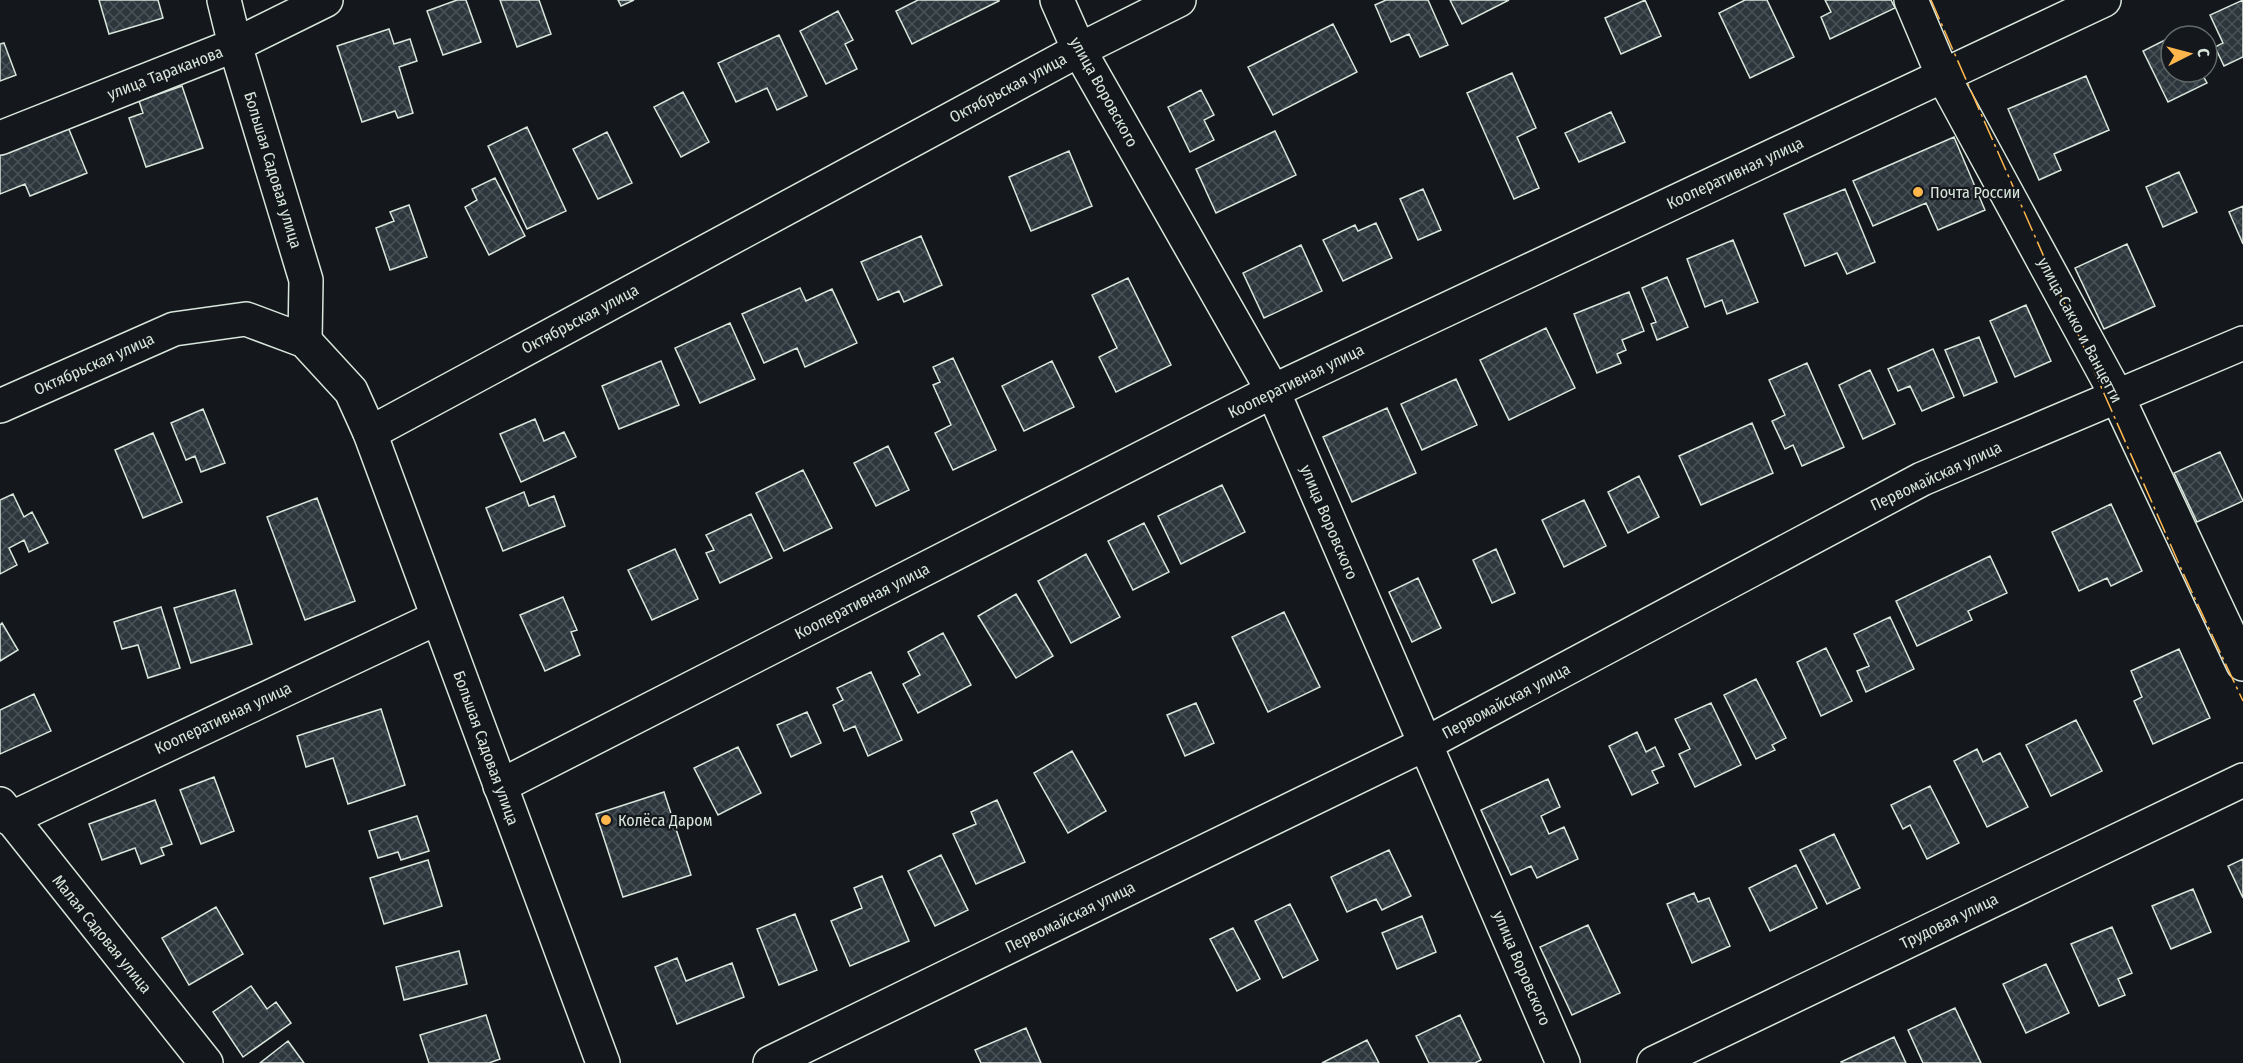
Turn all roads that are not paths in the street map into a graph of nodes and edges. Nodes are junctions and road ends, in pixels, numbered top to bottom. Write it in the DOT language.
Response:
graph roads {
  1 [pos="224,0"];
  2 [pos="326,0"];
  3 [pos="1058,0"];
  4 [pos="1179,0"];
  5 [pos="1911,0"];
  6 [pos="2104,0"];
  7 [pos="235,45"];
  8 [pos="1079,50"];
  9 [pos="1943,75"];
  10 [pos="0,138"];
  11 [pos="306,341"];
  12 [pos="2243,343"];
  13 [pos="1273,391"];
  14 [pos="2117,396"];
  15 [pos="0,406"];
  16 [pos="370,433"];
  17 [pos="437,618"];
  18 [pos="2243,664"];
  19 [pos="1425,744"];
  20 [pos="2243,780"];
  21 [pos="500,786"];
  22 [pos="5,812"];
  23 [pos="206,1063"];
  24 [pos="603,1063"];
  25 [pos="770,1063"];
  26 [pos="1563,1063"];
  27 [pos="1654,1063"];
  1 -- 7 [label="street, Большая Садовая улица"];
  2 -- 7 [label="street, улица Тараканова"];
  3 -- 8 [label="street, улица Воровского"];
  4 -- 8 [label="street, Октябрьская улица"];
  5 -- 9 [label="street, улица Сакко и Ванцетти"];
  6 -- 9 [label="street, Кооперативная улица"];
  7 -- 10 [label="street, улица Тараканова"];
  7 -- 11 [label="street, Большая Садовая улица"];
  8 -- 13 [label="street, улица Воровского"];
  8 -- 16 [label="street, Октябрьская улица"];
  9 -- 13 [label="street, Кооперативная улица"];
  9 -- 14 [label="street, улица Сакко и Ванцетти"];
  11 -- 15 [label="street, Октябрьская улица"];
  11 -- 16 [label="street, Октябрьская улица"];
  12 -- 14 [label="street, Первомайская улица"];
  13 -- 19 [label="street, улица Воровского"];
  13 -- 21 [label="street, Кооперативная улица"];
  14 -- 18 [label="street, улица Сакко и Ванцетти"];
  14 -- 19 [label="street, Первомайская улица"];
  16 -- 17 [label="street, Большая Садовая улица"];
  17 -- 21 [label="street, Большая Садовая улица"];
  17 -- 22 [label="street, Кооперативная улица"];
  19 -- 25 [label="street, Первомайская улица"];
  19 -- 26 [label="street, улица Воровского"];
  20 -- 27 [label="street, Трудовая улица"];
  21 -- 24 [label="street, Большая Садовая улица"];
  22 -- 23 [label="street, Малая Садовая улица"];
}
